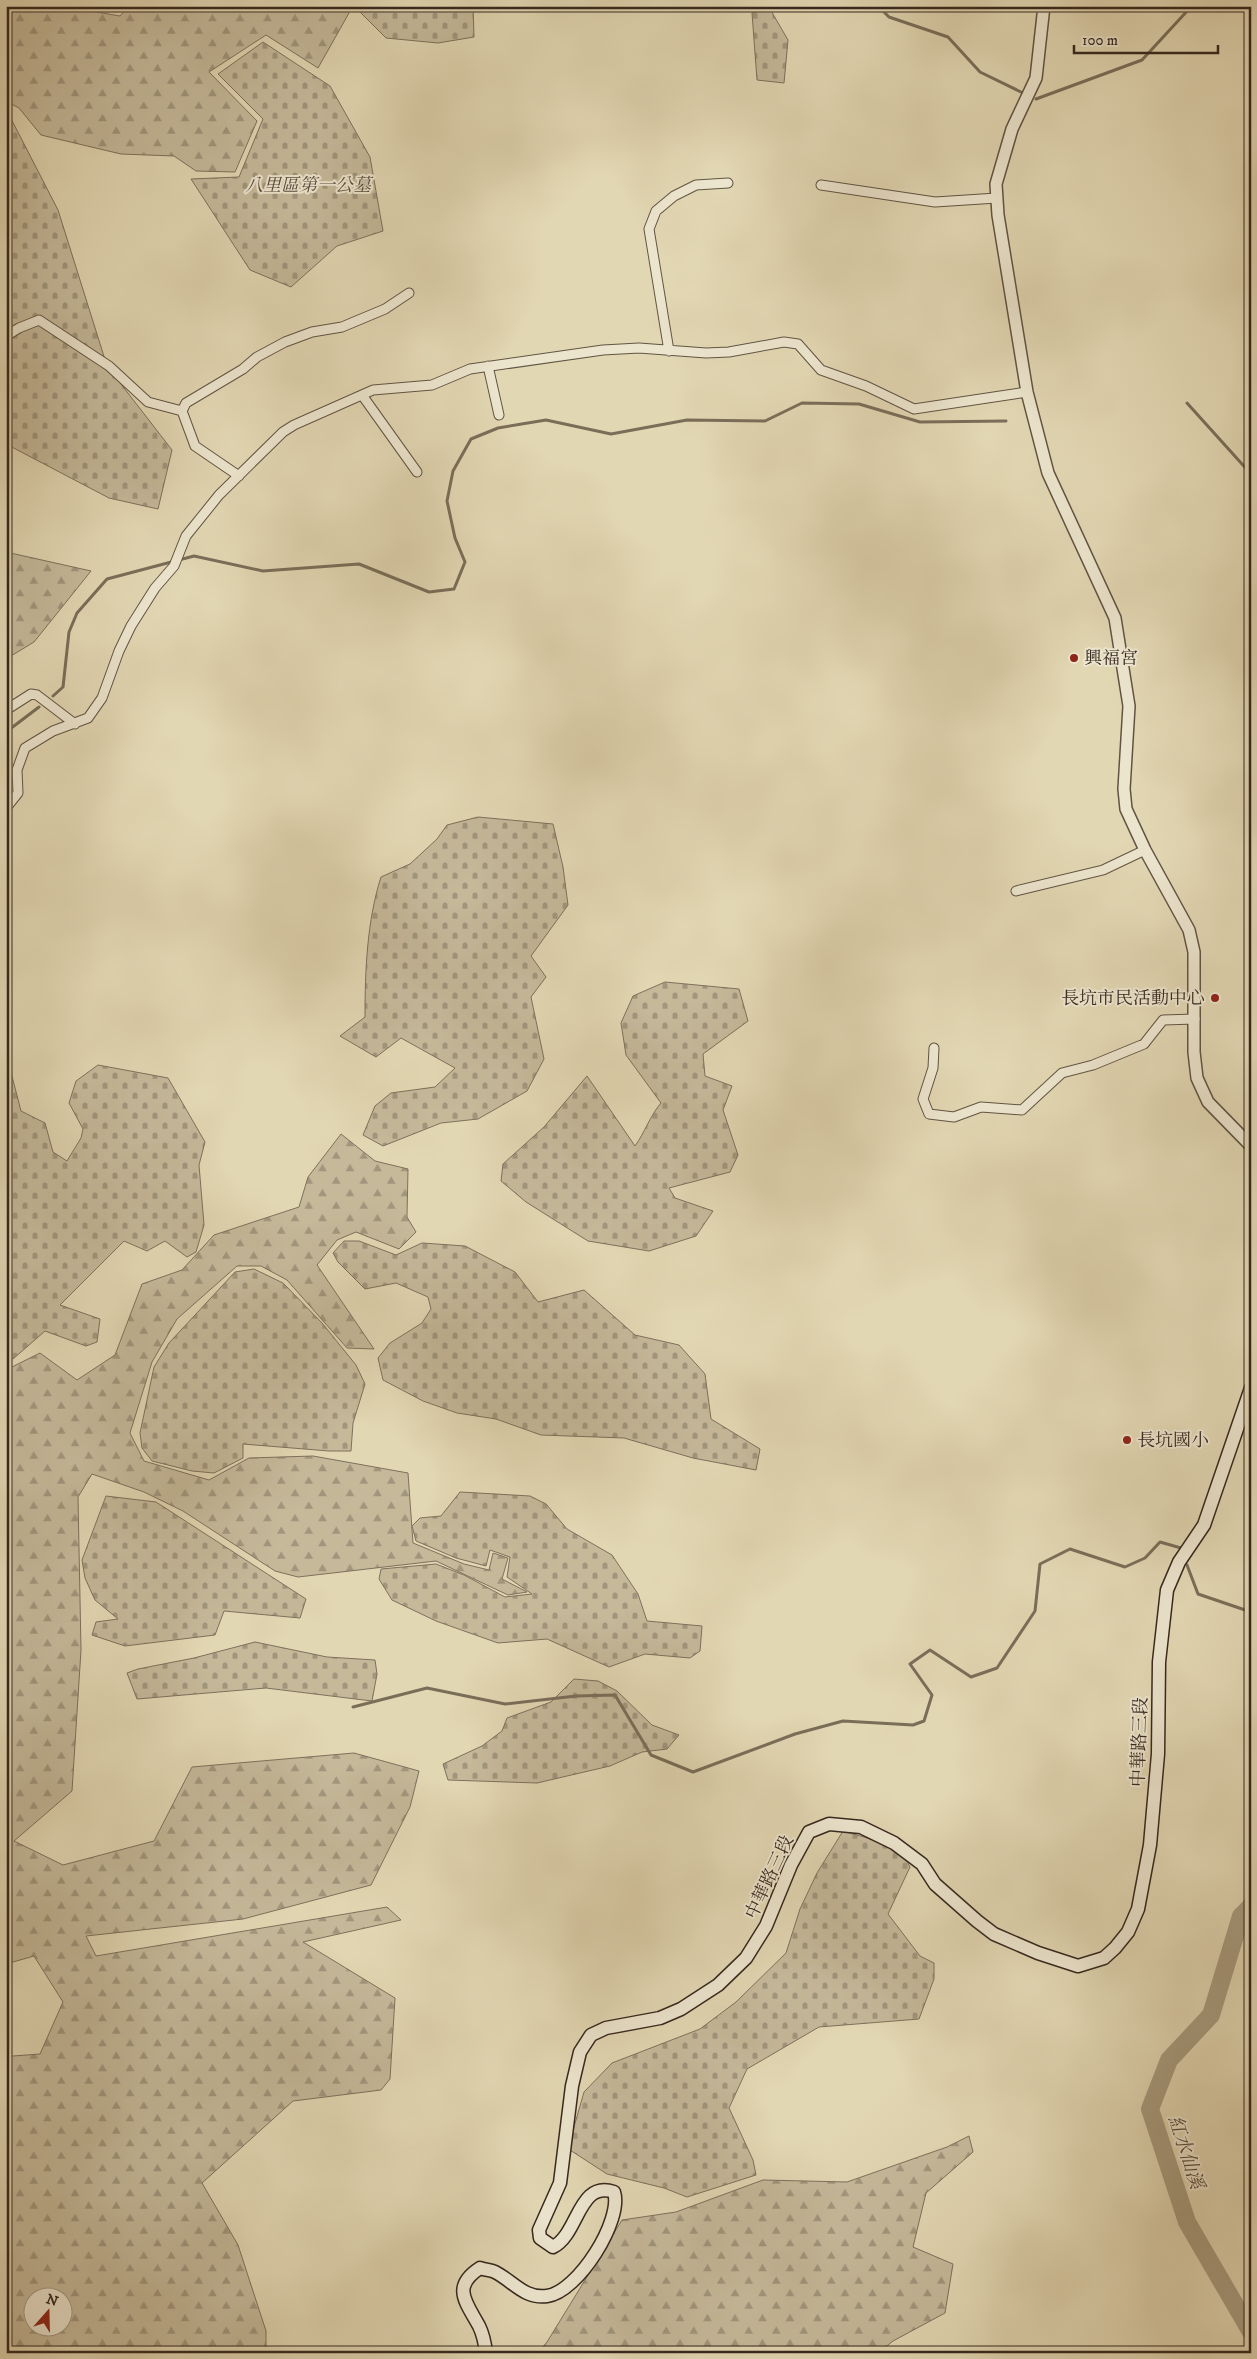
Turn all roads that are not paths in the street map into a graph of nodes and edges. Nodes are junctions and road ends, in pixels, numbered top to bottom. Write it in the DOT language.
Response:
graph roads {
  1 [pos="1044,6"];
  2 [pos="728,183"];
  3 [pos="821,185"];
  4 [pos="997,198"];
  5 [pos="409,293"];
  6 [pos="6,336"];
  7 [pos="669,351"];
  8 [pos="488,366"];
  9 [pos="1027,392"];
  10 [pos="362,395"];
  11 [pos="182,411"];
  12 [pos="499,415"];
  13 [pos="417,472"];
  14 [pos="239,476"];
  15 [pos="6,710"];
  16 [pos="75,724"];
  17 [pos="6,808"];
  18 [pos="1144,850"];
  19 [pos="1016,891"];
  20 [pos="1195,1018"];
  21 [pos="934,1048"];
  22 [pos="1251,1146"];
  23 [pos="1251,1388"];
  24 [pos="486,2353"];
  1 -- 4 [label="street"];
  2 -- 7 [label="street"];
  3 -- 4 [label="street"];
  4 -- 9 [label="street"];
  5 -- 11 [label="street"];
  6 -- 11 [label="street"];
  7 -- 8 [label="street"];
  7 -- 9 [label="street"];
  8 -- 10 [label="street"];
  8 -- 12 [label="street"];
  9 -- 18 [label="street"];
  10 -- 13 [label="street"];
  10 -- 14 [label="street"];
  11 -- 14 [label="street"];
  14 -- 16 [label="street"];
  15 -- 16 [label="street"];
  16 -- 17 [label="street"];
  18 -- 19 [label="street"];
  18 -- 20 [label="street"];
  20 -- 21 [label="street"];
  20 -- 22 [label="street"];
  23 -- 24 [label="main road, 中華路三段"];
}
